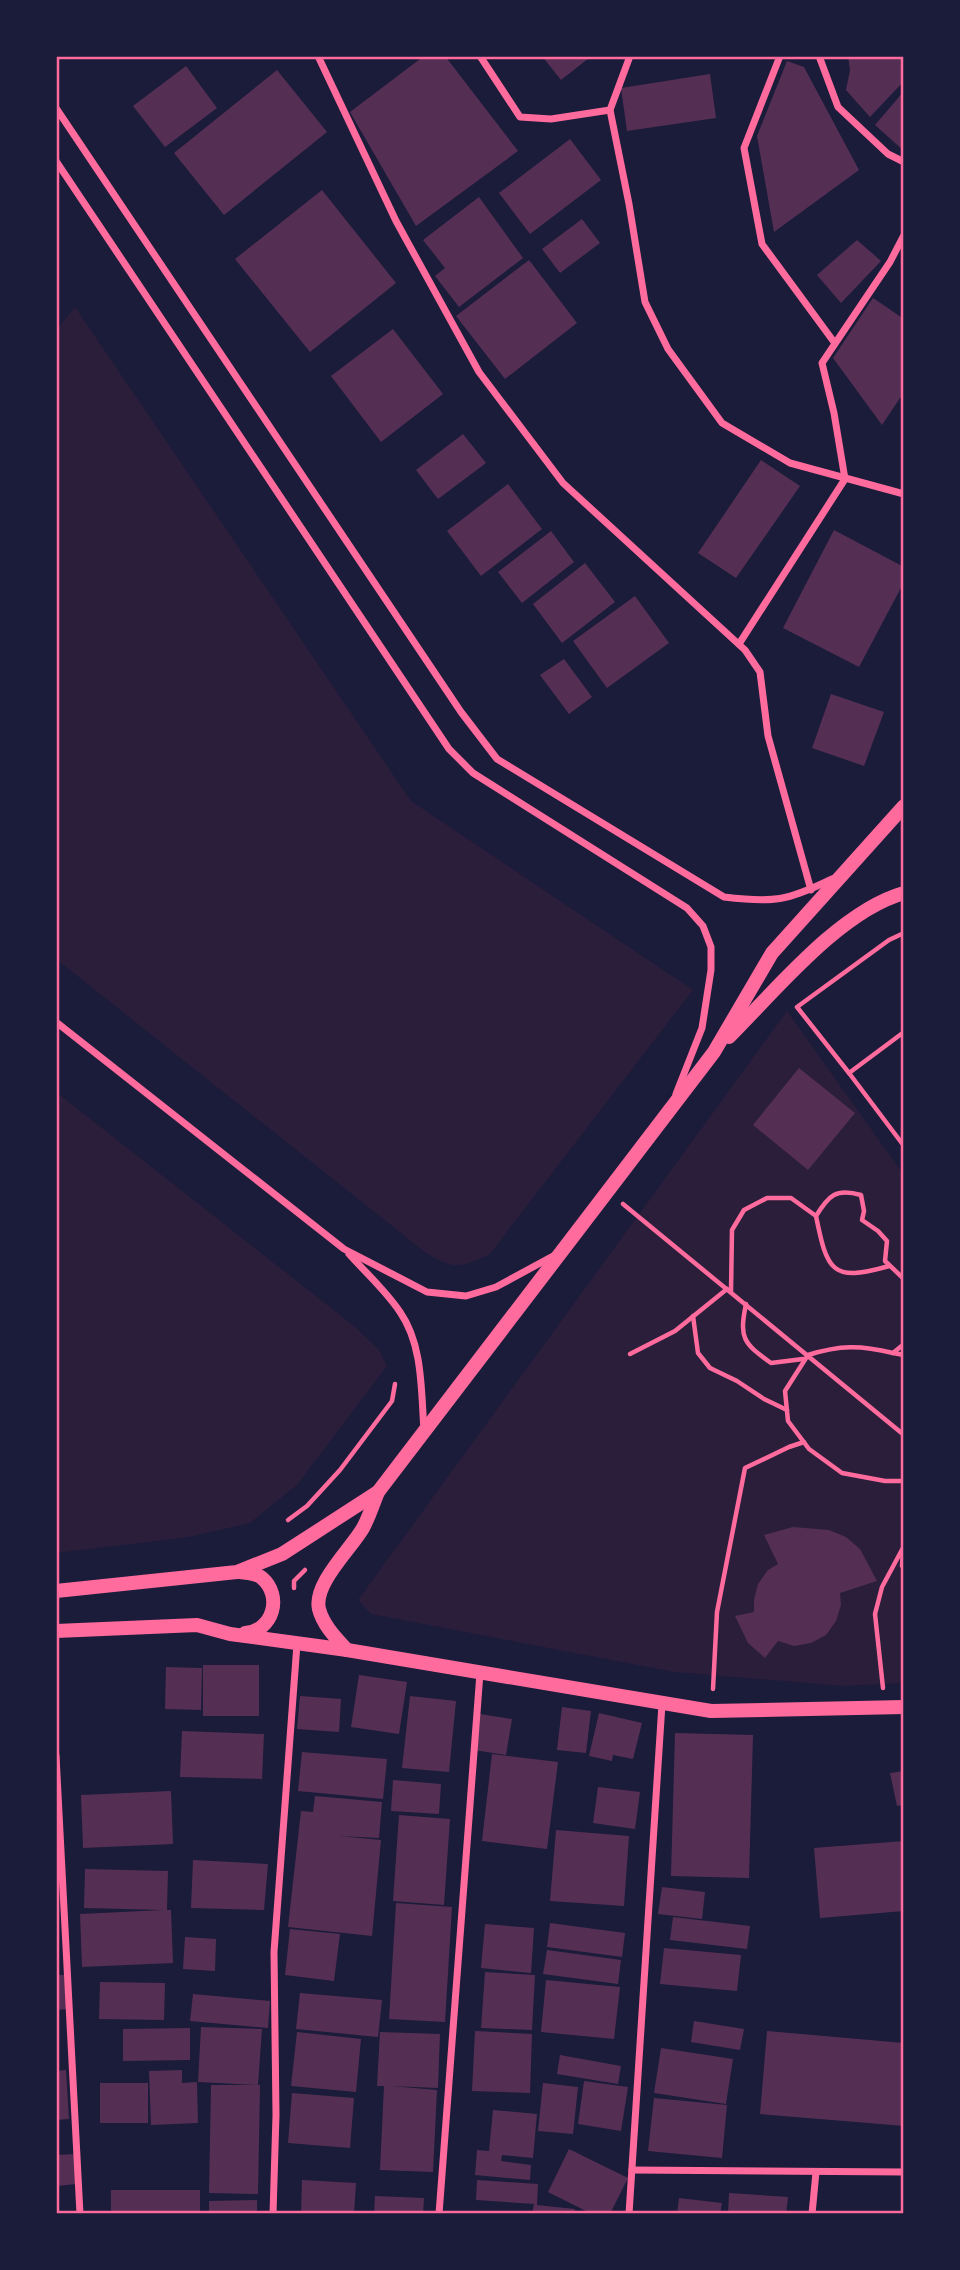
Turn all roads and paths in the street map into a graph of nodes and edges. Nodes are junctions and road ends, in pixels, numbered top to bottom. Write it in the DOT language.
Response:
graph roads {
  1 [pos="318,56"];
  2 [pos="480,56"];
  3 [pos="630,56"];
  4 [pos="780,56"];
  5 [pos="819,56"];
  6 [pos="56,108"];
  7 [pos="610,110"];
  8 [pos="56,161"];
  9 [pos="904,162"];
  10 [pos="904,235"];
  11 [pos="834,342"];
  12 [pos="845,479"];
  13 [pos="904,494"];
  14 [pos="738,644"];
  15 [pos="904,806"];
  16 [pos="842,875"];
  17 [pos="810,890"];
  18 [pos="904,892"];
  19 [pos="904,933"];
  20 [pos="56,1022"];
  21 [pos="904,1032"];
  22 [pos="714,1052"];
  23 [pos="849,1073"];
  24 [pos="672,1104"];
  25 [pos="904,1146"];
  26 [pos="607,1191"];
  27 [pos="816,1216"];
  28 [pos="344,1249"];
  29 [pos="565,1249"];
  30 [pos="889,1266"];
  31 [pos="904,1279"];
  32 [pos="729,1291"];
  33 [pos="746,1304"];
  34 [pos="693,1316"];
  35 [pos="904,1343"];
  36 [pos="893,1353"];
  37 [pos="630,1354"];
  38 [pos="904,1355"];
  39 [pos="806,1357"];
  40 [pos="395,1384"];
  41 [pos="787,1410"];
  42 [pos="424,1430"];
  43 [pos="904,1434"];
  44 [pos="804,1442"];
  45 [pos="904,1481"];
  46 [pos="378,1492"];
  47 [pos="288,1520"];
  48 [pos="904,1546"];
  49 [pos="904,1569"];
  50 [pos="237,1572"];
  51 [pos="56,1591"];
  52 [pos="56,1630"];
  53 [pos="230,1634"];
  54 [pos="297,1644"];
  55 [pos="347,1650"];
  56 [pos="480,1673"];
  57 [pos="662,1704"];
  58 [pos="904,1707"];
  59 [pos="886,1709"];
  60 [pos="711,1711"];
  61 [pos="56,1756"];
  62 [pos="632,2170"];
  63 [pos="816,2172"];
  64 [pos="904,2172"];
  65 [pos="80,2214"];
  66 [pos="273,2214"];
  67 [pos="439,2214"];
  68 [pos="629,2214"];
  69 [pos="812,2214"];
  1 -- 14 [label="street"];
  2 -- 7 [label="street"];
  3 -- 7 [label="street"];
  4 -- 11 [label="street"];
  5 -- 9 [label="street"];
  6 -- 17 [label="street"];
  7 -- 12 [label="street"];
  8 -- 24 [label="street"];
  10 -- 11 [label="street"];
  11 -- 12 [label="street"];
  12 -- 13 [label="street"];
  12 -- 14 [label="street"];
  14 -- 17 [label="street"];
  15 -- 16 [label="main road"];
  16 -- 17 [label="street"];
  16 -- 22 [label="main road"];
  18 -- 22 [label="main road"];
  19 -- 23 [label="path"];
  20 -- 28 [label="street"];
  21 -- 23 [label="path"];
  22 -- 24 [label="main road"];
  23 -- 25 [label="path"];
  24 -- 26 [label="main road"];
  26 -- 29 [label="main road"];
  26 -- 32 [label="path"];
  27 -- 30 [label="path"];
  27 -- 30 [label="path"];
  27 -- 32 [label="path"];
  28 -- 29 [label="street"];
  28 -- 42 [label="street"];
  29 -- 42 [label="main road"];
  30 -- 31 [label="path"];
  32 -- 33 [label="path"];
  32 -- 34 [label="path"];
  33 -- 39 [label="path"];
  33 -- 39 [label="path"];
  34 -- 37 [label="path"];
  34 -- 41 [label="path"];
  35 -- 36 [label="path"];
  36 -- 38 [label="path"];
  36 -- 39 [label="path"];
  39 -- 41 [label="path"];
  39 -- 43 [label="path"];
  40 -- 47 [label="path"];
  41 -- 44 [label="path"];
  42 -- 46 [label="main road"];
  44 -- 45 [label="path"];
  44 -- 60 [label="path"];
  46 -- 50 [label="main road"];
  46 -- 55 [label="main road"];
  48 -- 49 [label="path"];
  48 -- 59 [label="path"];
  50 -- 51 [label="main road"];
  50 -- 53 [label="main road"];
  52 -- 53 [label="main road"];
  53 -- 54 [label="main road"];
  54 -- 55 [label="main road"];
  54 -- 66 [label="street"];
  55 -- 56 [label="main road"];
  56 -- 57 [label="main road"];
  56 -- 67 [label="street"];
  57 -- 60 [label="main road"];
  57 -- 62 [label="street"];
  58 -- 59 [label="main road"];
  59 -- 60 [label="main road"];
  61 -- 65 [label="street"];
  62 -- 63 [label="street"];
  62 -- 68 [label="street"];
  63 -- 64 [label="street"];
  63 -- 69 [label="street"];
}
